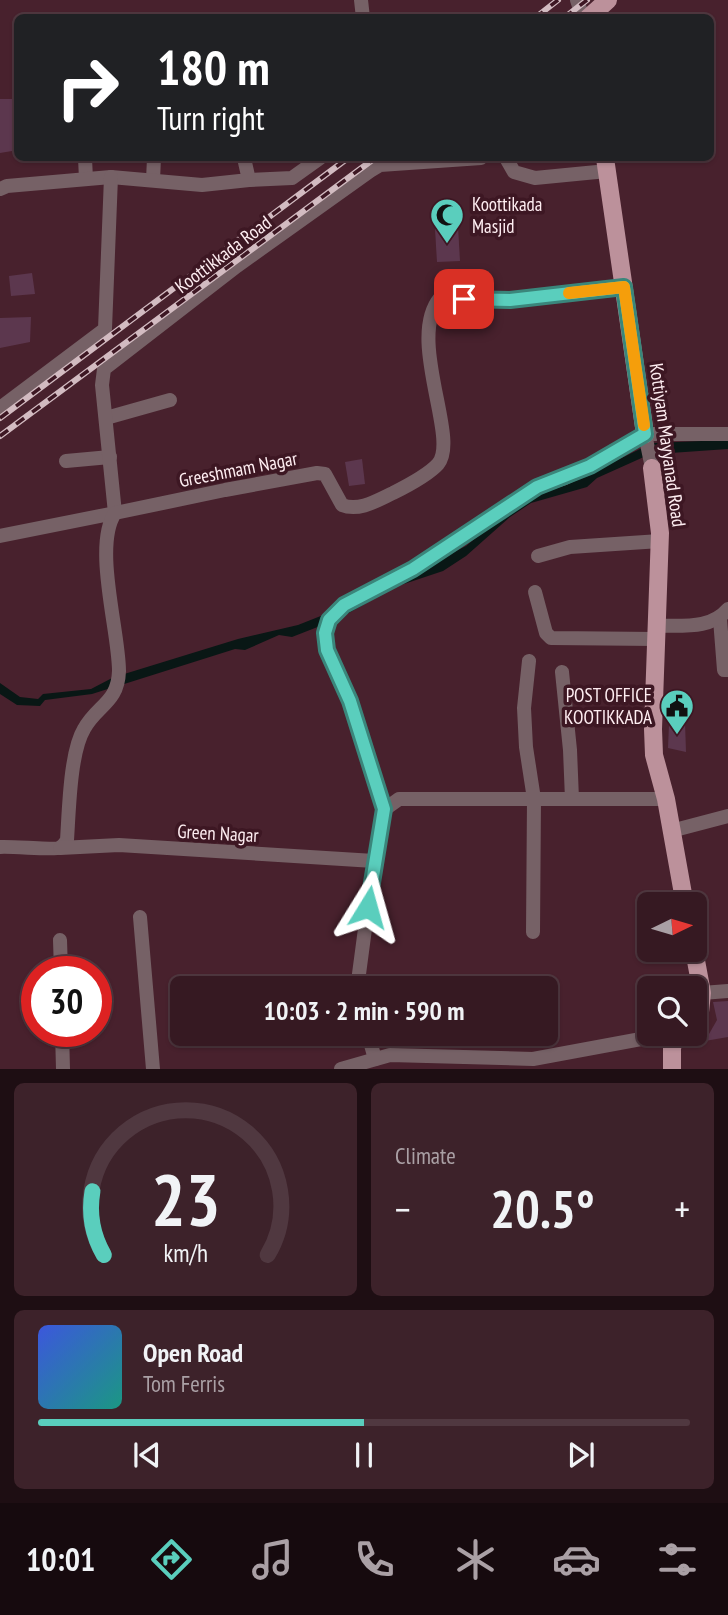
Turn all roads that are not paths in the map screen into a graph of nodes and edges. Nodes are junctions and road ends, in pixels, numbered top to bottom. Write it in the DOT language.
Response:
graph roads {
  1 [pos="608,0"];
  2 [pos="591,14"];
  3 [pos="85,161"];
  4 [pos="154,161"];
  5 [pos="245,161"];
  6 [pos="316,161"];
  7 [pos="438,161"];
  8 [pos="508,161"];
  9 [pos="606,164"];
  10 [pos="111,177"];
  11 [pos="86,179"];
  12 [pos="153,180"];
  13 [pos="249,180"];
  14 [pos="0,189"];
  15 [pos="624,287"];
  16 [pos="170,400"];
  17 [pos="0,408"];
  18 [pos="106,418"];
  19 [pos="645,434"];
  20 [pos="728,434"];
  21 [pos="110,457"];
  22 [pos="66,461"];
  23 [pos="652,468"];
  24 [pos="115,513"];
  25 [pos="0,536"];
  26 [pos="660,541"];
  27 [pos="538,556"];
  28 [pos="535,592"];
  29 [pos="724,614"];
  30 [pos="656,632"];
  31 [pos="529,661"];
  32 [pos="728,670"];
  33 [pos="562,672"];
  34 [pos="534,799"];
  35 [pos="572,799"];
  36 [pos="666,799"];
  37 [pos="384,809"];
  38 [pos="728,816"];
  39 [pos="671,831"];
  40 [pos="0,846"];
  41 [pos="60,848"];
  42 [pos="374,861"];
  43 [pos="683,892"];
  44 [pos="140,917"];
  45 [pos="533,932"];
  46 [pos="60,940"];
  47 [pos="61,956"];
  48 [pos="358,976"];
  49 [pos="728,991"];
  50 [pos="707,993"];
  51 [pos="637,1040"];
  52 [pos="371,1046"];
  53 [pos="672,1046"];
  54 [pos="62,1047"];
  55 [pos="375,1059"];
  56 [pos="63,1069"];
  57 [pos="153,1069"];
  58 [pos="341,1069"];
  59 [pos="672,1069"];
  1 -- 2 [label="main road"];
  3 -- 11 [label="street"];
  4 -- 12 [label="street"];
  5 -- 13 [label="street"];
  6 -- 13 [label="street"];
  7 -- 18 [label="street, Koottikkada Road"];
  8 -- 9 [label="street"];
  9 -- 15 [label="main road, Kottiyam Mayyanad Road"];
  10 -- 11 [label="street"];
  10 -- 12 [label="street"];
  10 -- 17 [label="street"];
  11 -- 14 [label="street"];
  12 -- 13 [label="street"];
  15 -- 19 [label="main road, Kottiyam Mayyanad Road"];
  15 -- 24 [label="street, Greeshmam Nagar"];
  16 -- 18 [label="street"];
  18 -- 21 [label="street"];
  19 -- 20 [label="street"];
  19 -- 23 [label="street, Kottiyam Mayyanad Road"];
  19 -- 37 [label="street"];
  21 -- 22 [label="street"];
  21 -- 24 [label="street"];
  23 -- 26 [label="main road, Kottiyam Mayyanad Road"];
  24 -- 25 [label="street"];
  24 -- 41 [label="street"];
  26 -- 27 [label="street"];
  26 -- 30 [label="main road, Kottiyam Mayyanad Road"];
  28 -- 30 [label="street"];
  29 -- 30 [label="street"];
  29 -- 32 [label="street"];
  30 -- 36 [label="main road, Kottiyam Mayyanad Road"];
  31 -- 34 [label="street"];
  33 -- 35 [label="street"];
  34 -- 35 [label="street"];
  34 -- 37 [label="street"];
  34 -- 45 [label="street"];
  35 -- 36 [label="street"];
  36 -- 39 [label="main road, Kottiyam Mayyanad Road"];
  37 -- 42 [label="street"];
  38 -- 39 [label="street"];
  39 -- 43 [label="main road, Kottiyam Mayyanad Road"];
  40 -- 41 [label="street"];
  41 -- 42 [label="street, Green Nagar"];
  42 -- 48 [label="street"];
  44 -- 57 [label="street"];
  46 -- 47 [label="street"];
  49 -- 50 [label="street"];
  51 -- 55 [label="street"];
  52 -- 55 [label="street"];
  53 -- 59 [label="main road"];
  54 -- 56 [label="street"];
  55 -- 58 [label="street"];
}
